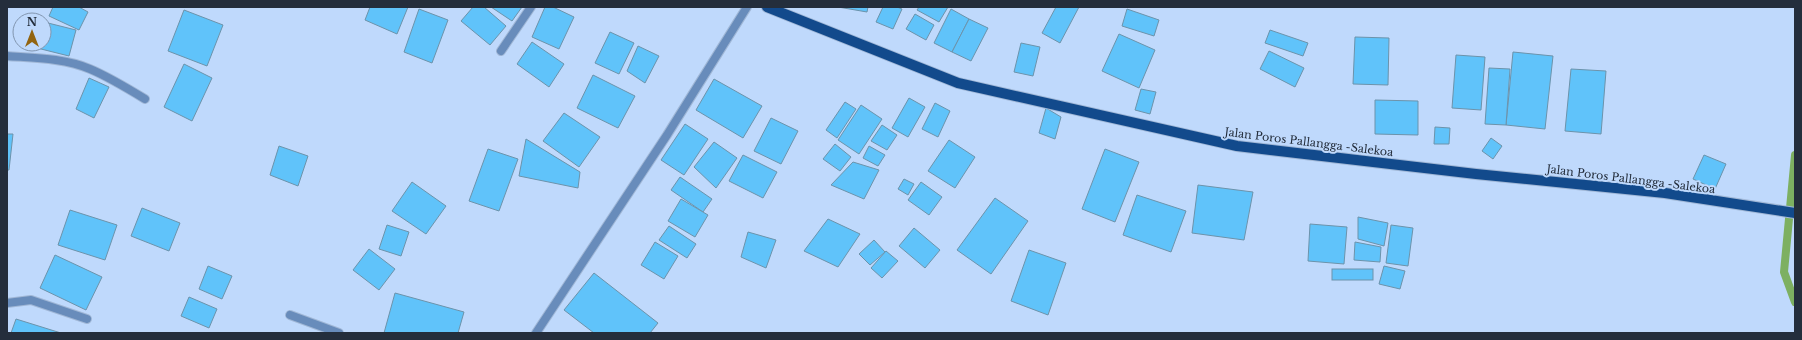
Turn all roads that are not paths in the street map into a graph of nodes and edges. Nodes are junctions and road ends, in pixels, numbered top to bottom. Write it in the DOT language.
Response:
graph roads {
  1 [pos="531,7"];
  2 [pos="747,7"];
  3 [pos="767,7"];
  4 [pos="501,50"];
  5 [pos="7,56"];
  6 [pos="145,99"];
  7 [pos="1795,213"];
  8 [pos="7,303"];
  9 [pos="290,315"];
  10 [pos="87,319"];
  11 [pos="339,333"];
  12 [pos="536,333"];
  1 -- 4 [label="street"];
  2 -- 12 [label="street"];
  3 -- 7 [label="main road, Jalan Poros Pallangga -Salekoa"];
  5 -- 6 [label="street"];
  8 -- 10 [label="street"];
  9 -- 11 [label="street"];
}
